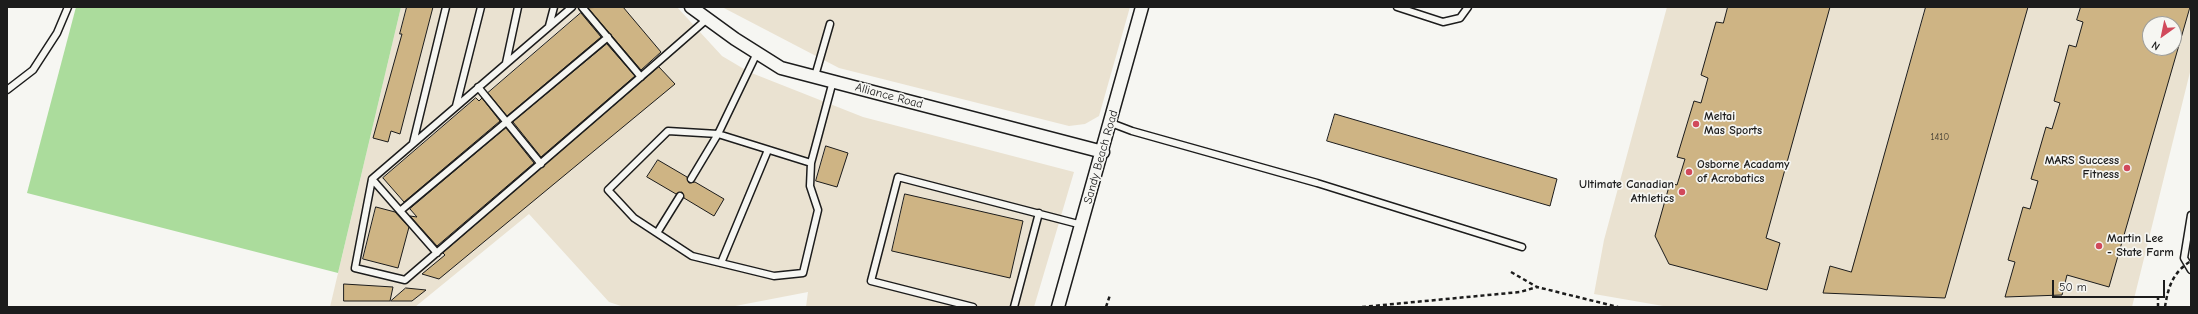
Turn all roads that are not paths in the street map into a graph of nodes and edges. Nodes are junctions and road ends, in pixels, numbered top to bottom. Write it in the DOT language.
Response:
graph roads {
  1 [pos="68,7"];
  2 [pos="446,7"];
  3 [pos="481,7"];
  4 [pos="518,7"];
  5 [pos="554,7"];
  6 [pos="572,7"];
  7 [pos="582,7"];
  8 [pos="691,7"];
  9 [pos="1142,7"];
  10 [pos="1397,7"];
  11 [pos="1468,7"];
  12 [pos="707,19"];
  13 [pos="830,24"];
  14 [pos="549,26"];
  15 [pos="608,37"];
  16 [pos="757,53"];
  17 [pos="506,63"];
  18 [pos="815,76"];
  19 [pos="642,77"];
  20 [pos="833,81"];
  21 [pos="478,87"];
  22 [pos="7,90"];
  23 [pos="456,106"];
  24 [pos="506,122"];
  25 [pos="1111,124"];
  26 [pos="718,134"];
  27 [pos="412,144"];
  28 [pos="768,150"];
  29 [pos="1103,152"];
  30 [pos="811,163"];
  31 [pos="540,164"];
  32 [pos="372,178"];
  33 [pos="691,179"];
  34 [pos="680,196"];
  35 [pos="400,211"];
  36 [pos="1039,213"];
  37 [pos="2191,216"];
  38 [pos="1082,225"];
  39 [pos="657,233"];
  40 [pos="1522,247"];
  41 [pos="437,253"];
  42 [pos="722,263"];
  43 [pos="2191,270"];
  44 [pos="973,307"];
  45 [pos="1014,307"];
  46 [pos="1058,307"];
  1 -- 22 [label="lane"];
  2 -- 27 [label="lane"];
  3 -- 23 [label="lane"];
  4 -- 17 [label="lane"];
  5 -- 14 [label="lane"];
  6 -- 14 [label="lane"];
  7 -- 15 [label="lane"];
  8 -- 12 [label="street, Alliance Road"];
  9 -- 25 [label="street, Sandy Beach Road"];
  10 -- 11 [label="lane"];
  12 -- 16 [label="street, Alliance Road"];
  12 -- 19 [label="lane"];
  13 -- 18 [label="lane"];
  14 -- 17 [label="lane"];
  15 -- 19 [label="lane"];
  15 -- 24 [label="lane"];
  16 -- 18 [label="street, Alliance Road"];
  16 -- 26 [label="lane"];
  17 -- 21 [label="lane"];
  18 -- 20 [label="street, Alliance Road"];
  19 -- 31 [label="lane"];
  20 -- 29 [label="street, Alliance Road"];
  20 -- 30 [label="lane"];
  21 -- 23 [label="lane"];
  21 -- 24 [label="lane"];
  23 -- 27 [label="lane"];
  24 -- 31 [label="lane"];
  24 -- 35 [label="lane"];
  25 -- 29 [label="street, Sandy Beach Road"];
  25 -- 40 [label="lane"];
  26 -- 28 [label="lane"];
  26 -- 33 [label="lane"];
  26 -- 39 [label="lane"];
  27 -- 32 [label="lane"];
  28 -- 30 [label="lane"];
  28 -- 42 [label="lane"];
  29 -- 38 [label="street, Sandy Beach Road"];
  30 -- 42 [label="lane"];
  31 -- 41 [label="lane"];
  32 -- 35 [label="lane"];
  32 -- 41 [label="lane"];
  34 -- 39 [label="lane"];
  35 -- 41 [label="lane"];
  36 -- 38 [label="lane"];
  36 -- 44 [label="lane"];
  36 -- 45 [label="lane"];
  37 -- 43 [label="lane"];
  38 -- 46 [label="street, Sandy Beach Road"];
  39 -- 42 [label="lane"];
}
